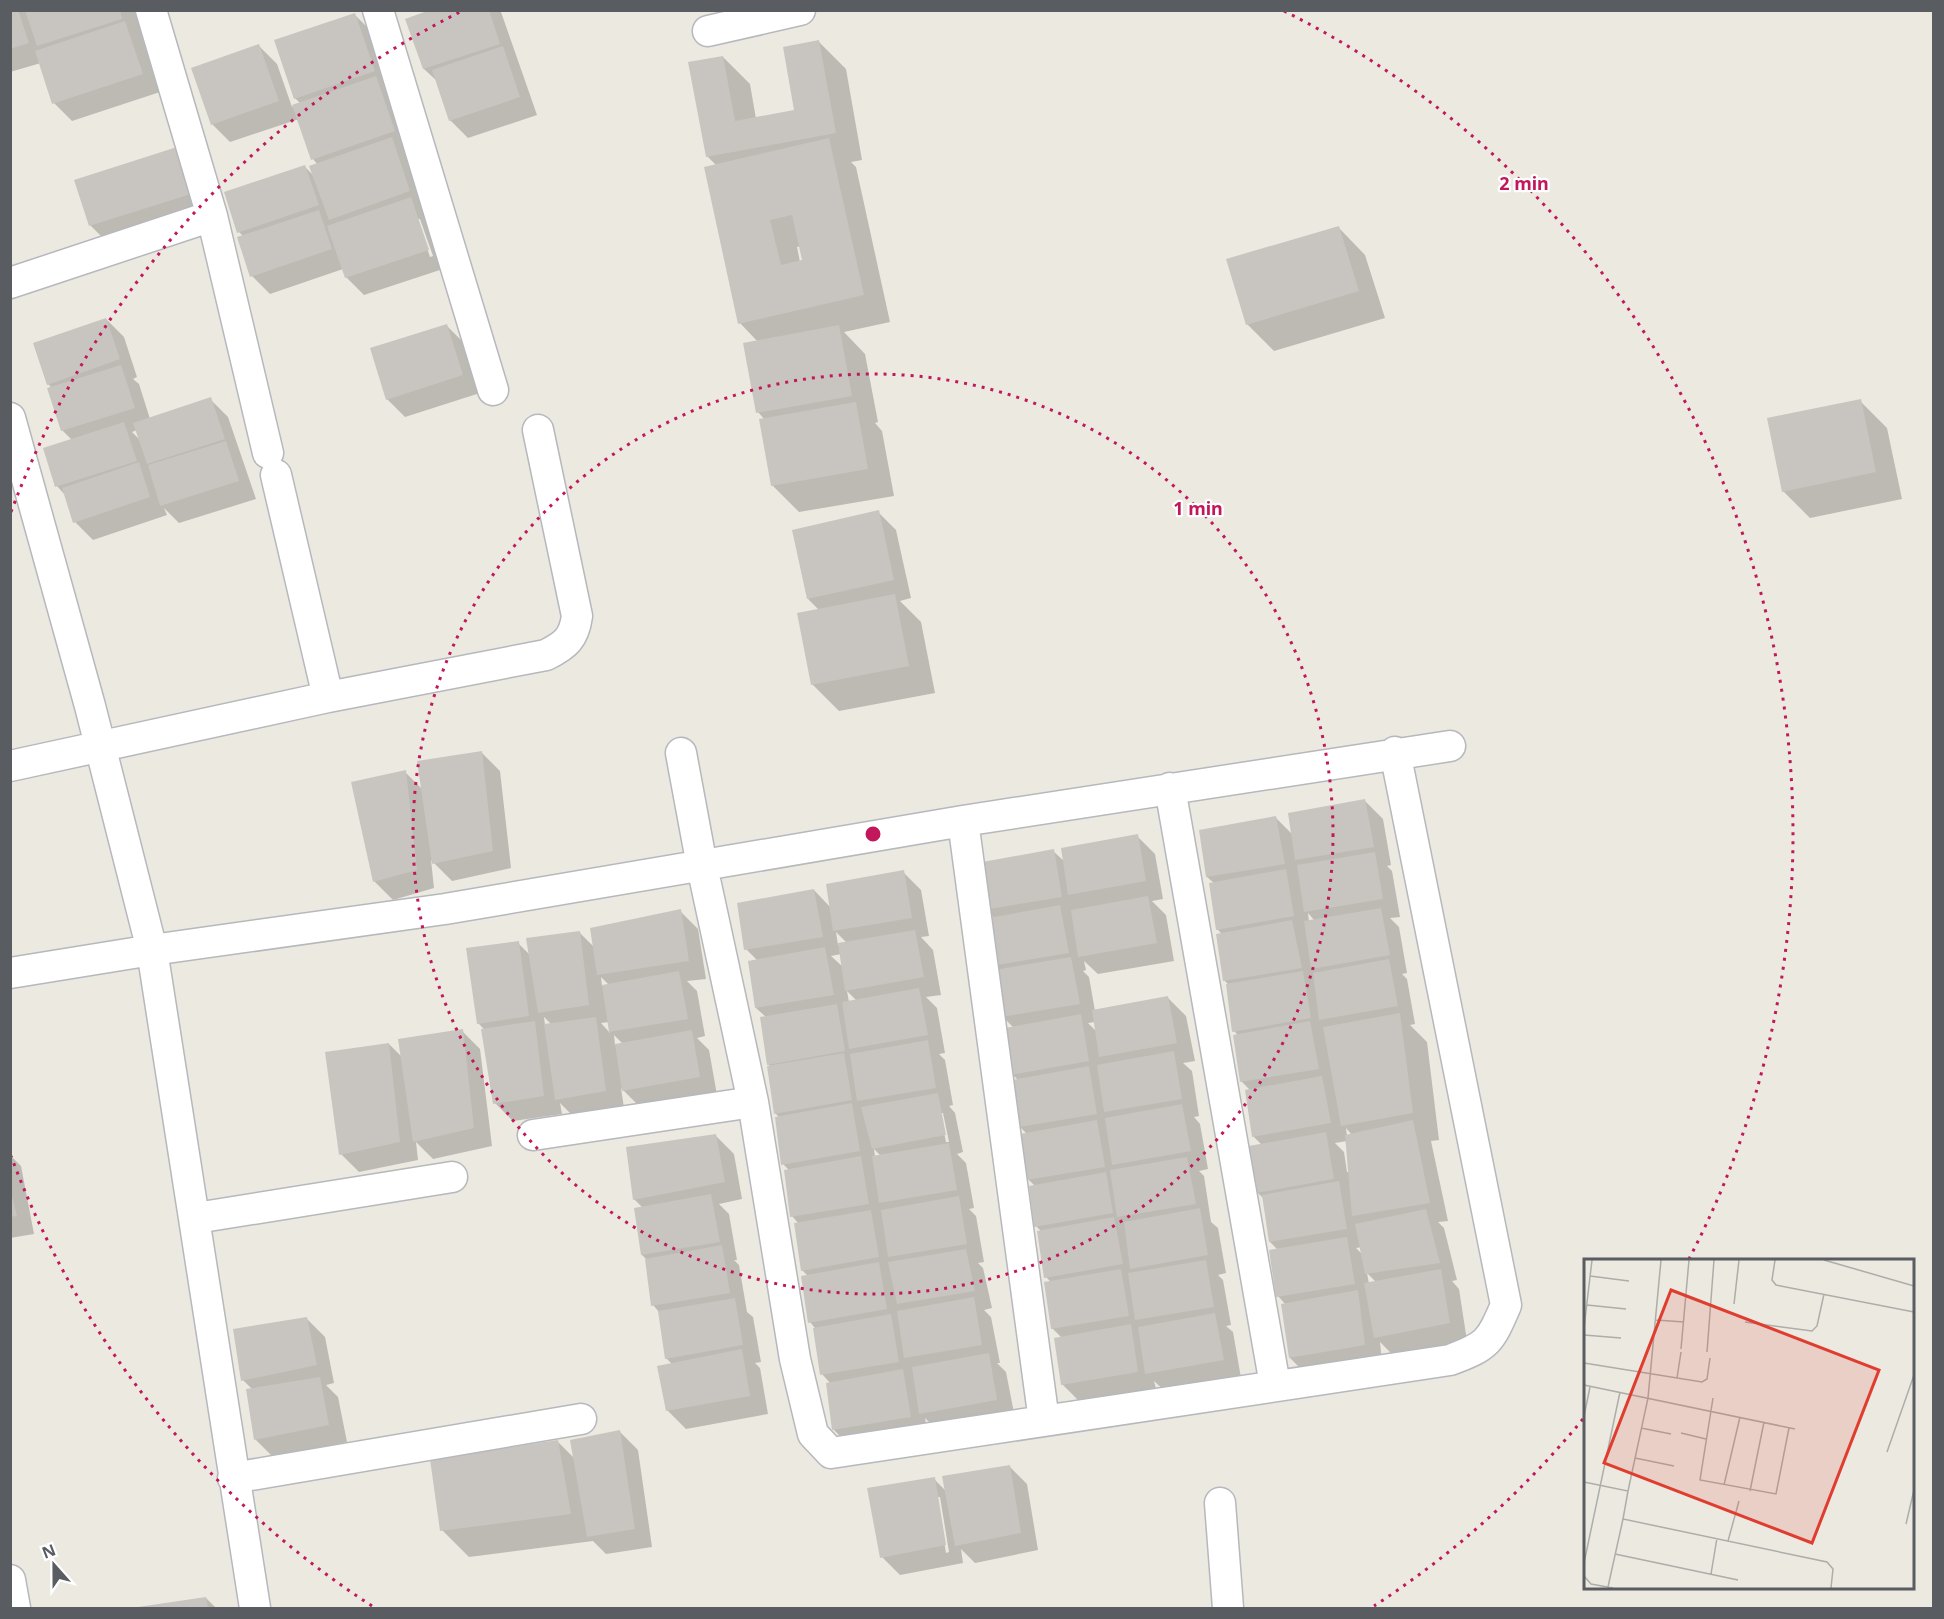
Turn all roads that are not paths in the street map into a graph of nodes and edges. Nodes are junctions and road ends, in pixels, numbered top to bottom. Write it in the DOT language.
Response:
graph roads {
  1 [pos="151,10"];
  2 [pos="378,10"];
  3 [pos="800,10"];
  4 [pos="708,31"];
  5 [pos="212,216"];
  6 [pos="10,283"];
  7 [pos="493,390"];
  8 [pos="10,418"];
  9 [pos="538,430"];
  10 [pos="328,697"];
  11 [pos="100,746"];
  12 [pos="1450,746"];
  13 [pos="681,753"];
  14 [pos="1395,753"];
  15 [pos="10,766"];
  16 [pos="1170,788"];
  17 [pos="963,821"];
  18 [pos="702,866"];
  19 [pos="152,950"];
  20 [pos="10,973"];
  21 [pos="753,1102"];
  22 [pos="533,1135"];
  23 [pos="452,1177"];
  24 [pos="196,1218"];
  25 [pos="1275,1385"];
  26 [pos="581,1419"];
  27 [pos="1044,1421"];
  28 [pos="233,1478"];
  29 [pos="1220,1503"];
  30 [pos="10,1580"];
  31 [pos="15,1608"];
  32 [pos="255,1608"];
  33 [pos="1228,1608"];
  1 -- 5 [label="street"];
  2 -- 7 [label="street"];
  3 -- 4 [label="street"];
  5 -- 6 [label="street"];
  5 -- 10 [label="street"];
  8 -- 11 [label="street"];
  9 -- 10 [label="street"];
  10 -- 11 [label="street"];
  11 -- 15 [label="street"];
  11 -- 19 [label="street"];
  12 -- 14 [label="street"];
  13 -- 18 [label="street"];
  14 -- 16 [label="street"];
  14 -- 25 [label="street"];
  16 -- 17 [label="street"];
  16 -- 25 [label="street"];
  17 -- 18 [label="street"];
  17 -- 27 [label="street"];
  18 -- 19 [label="street"];
  18 -- 21 [label="street"];
  19 -- 20 [label="street"];
  19 -- 24 [label="street"];
  21 -- 22 [label="street"];
  21 -- 27 [label="street"];
  23 -- 24 [label="street"];
  24 -- 28 [label="street"];
  25 -- 27 [label="street"];
  26 -- 28 [label="street"];
  28 -- 32 [label="street"];
  29 -- 33 [label="street"];
  30 -- 31 [label="street"];
}
